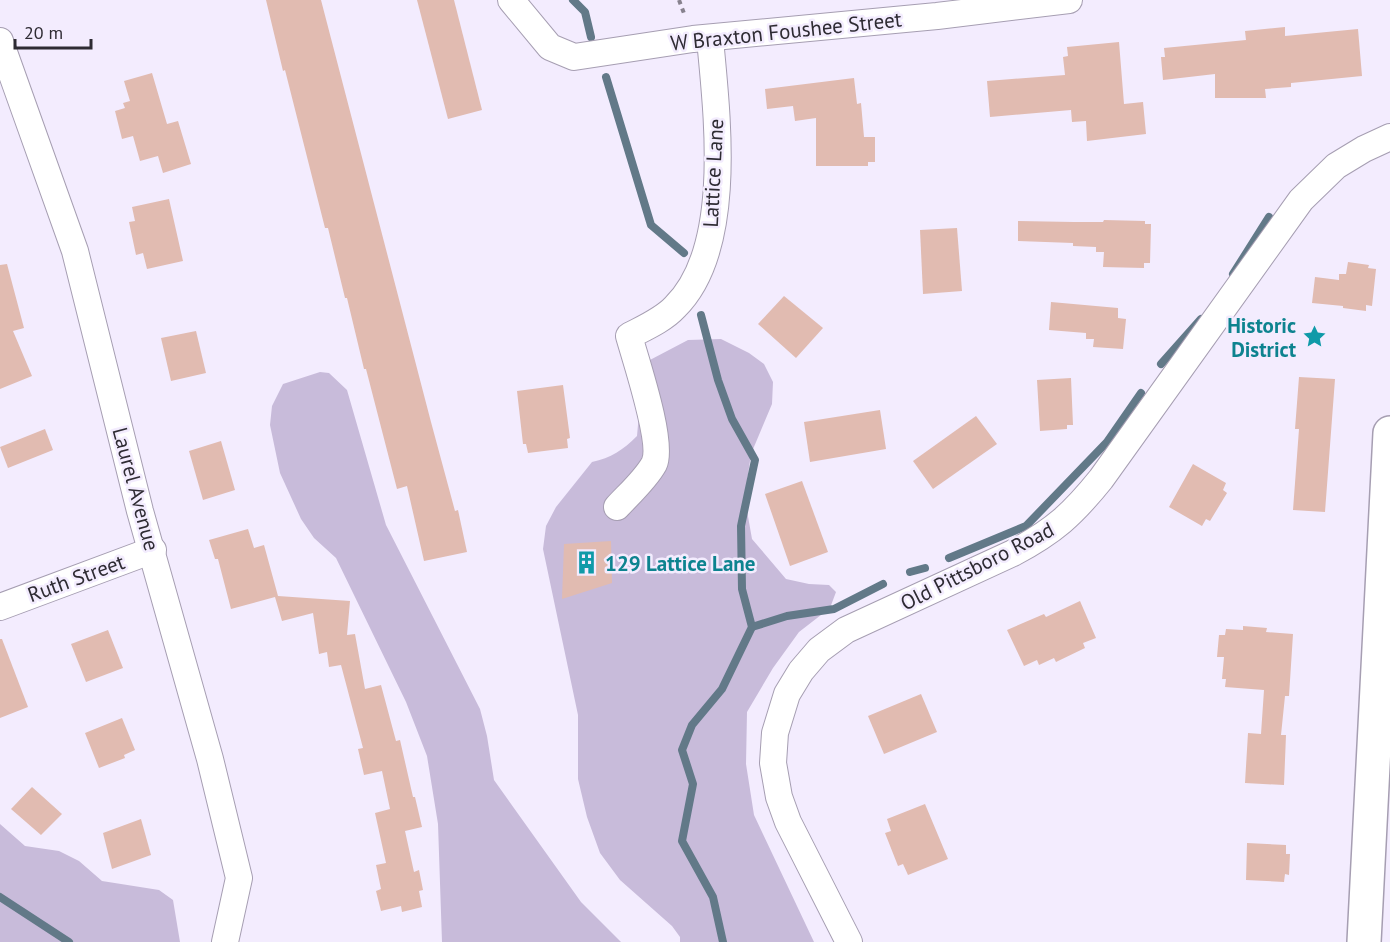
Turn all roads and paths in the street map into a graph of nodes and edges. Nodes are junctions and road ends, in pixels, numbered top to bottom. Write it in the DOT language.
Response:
graph roads {
  1 [pos="512,0"];
  2 [pos="1069,0"];
  3 [pos="710,39"];
  4 [pos="0,42"];
  5 [pos="1390,137"];
  6 [pos="1390,433"];
  7 [pos="617,507"];
  8 [pos="153,550"];
  9 [pos="0,607"];
  10 [pos="225,942"];
  11 [pos="849,942"];
  12 [pos="1364,942"];
  1 -- 3 [label="street, W Braxton Foushee Street"];
  2 -- 3 [label="street, W Braxton Foushee Street"];
  3 -- 7 [label="street, Lattice Lane"];
  4 -- 8 [label="street, Laurel Avenue"];
  5 -- 11 [label="street, Old Pittsboro Road"];
  6 -- 12 [label="main road"];
  8 -- 9 [label="street, Ruth Street"];
  8 -- 10 [label="street, Laurel Avenue"];
}
